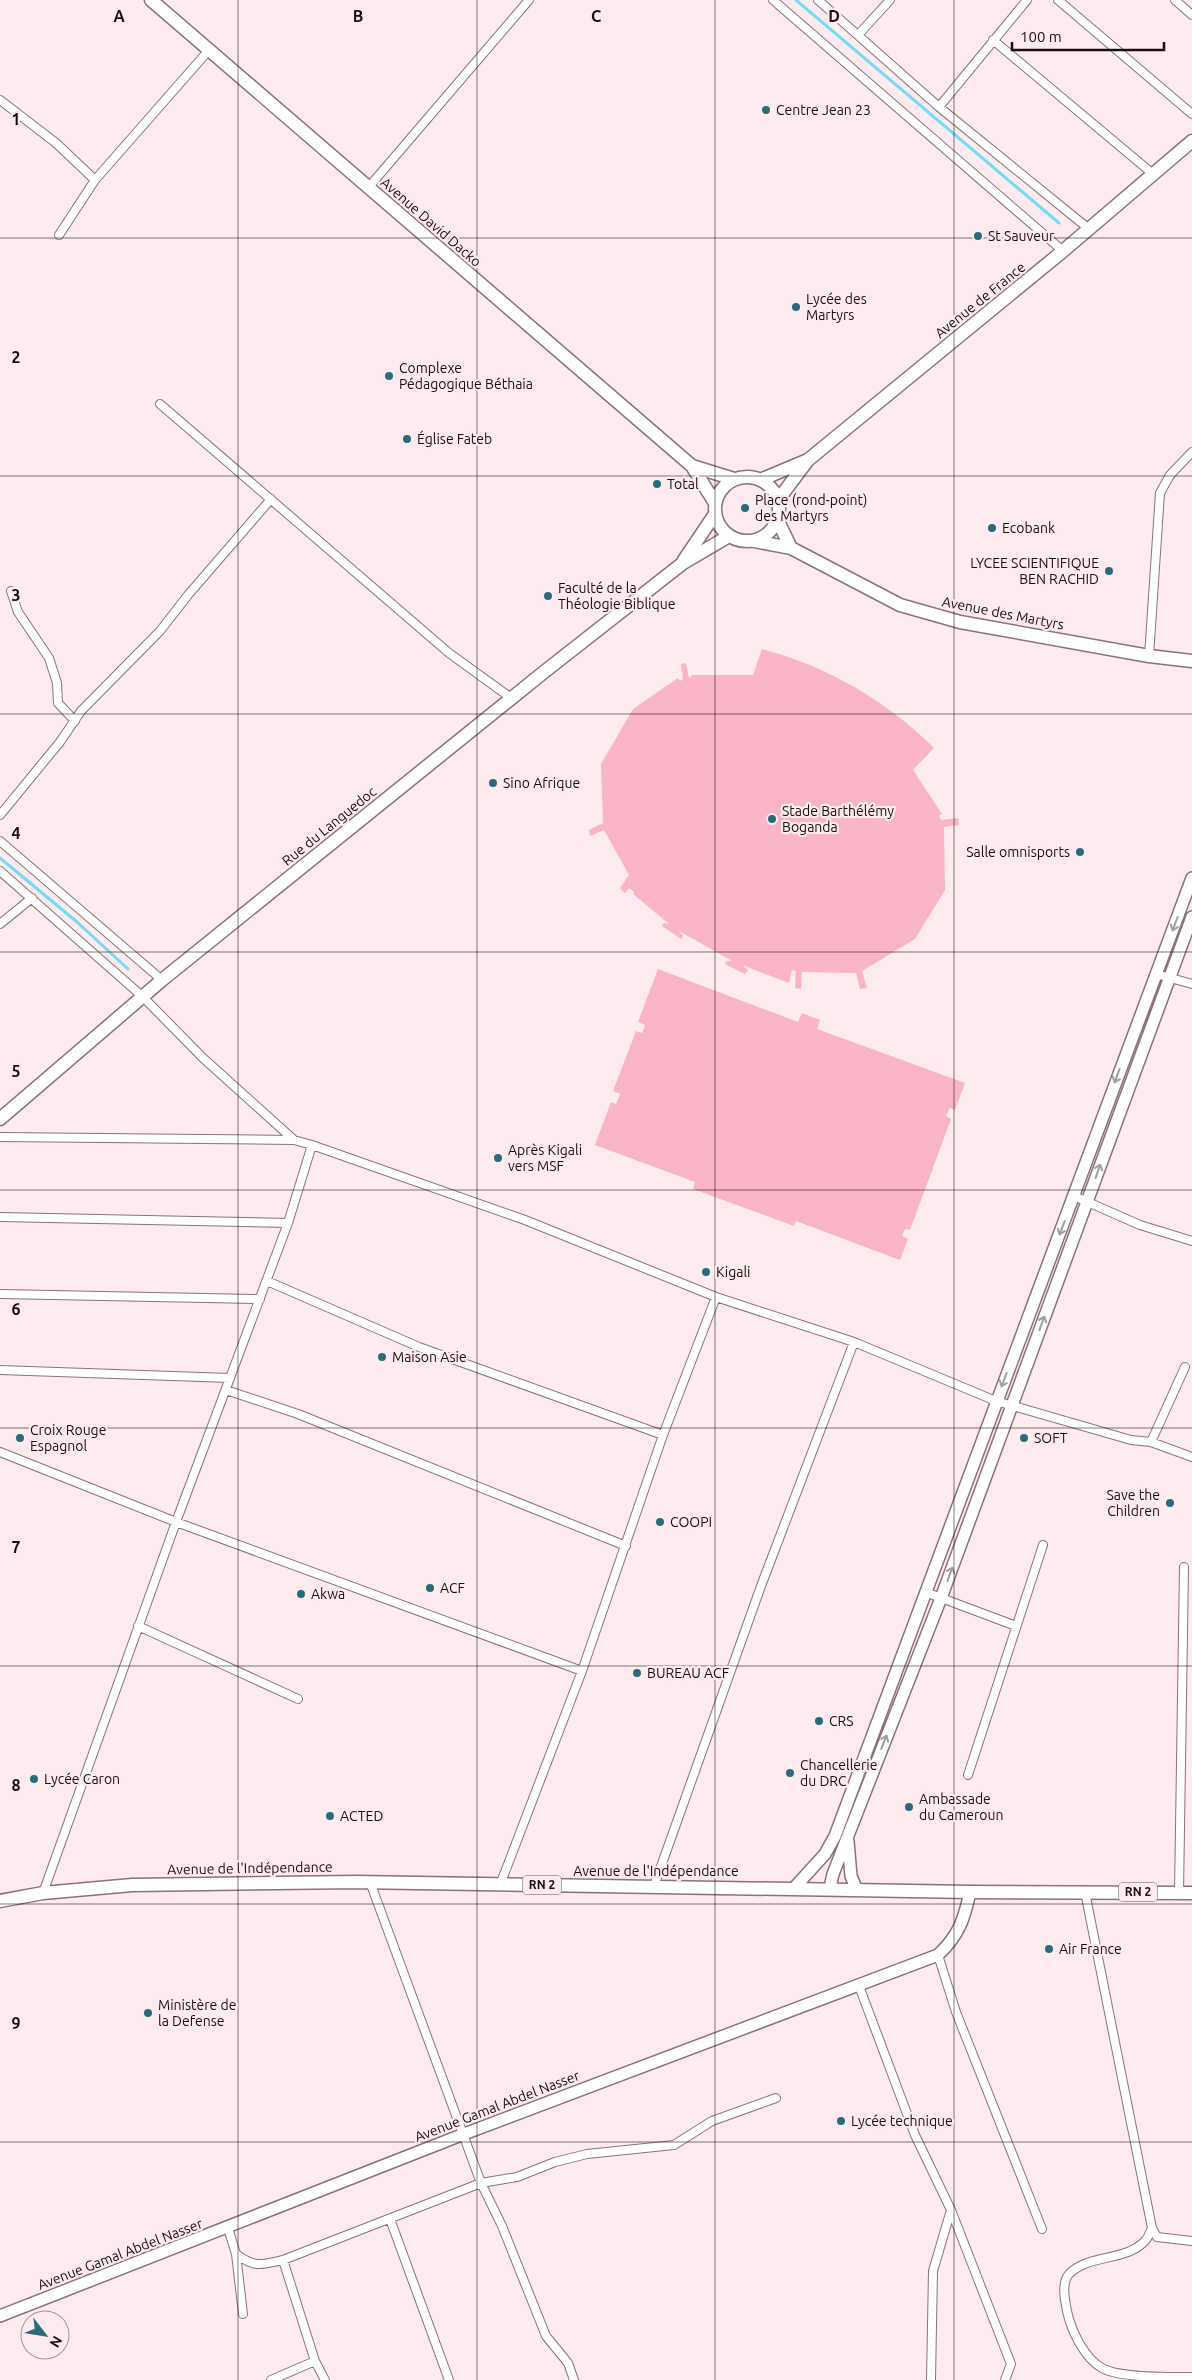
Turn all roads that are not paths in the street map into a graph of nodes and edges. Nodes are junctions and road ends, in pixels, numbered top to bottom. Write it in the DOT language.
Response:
graph roads {
  1 [pos="151,0"];
  2 [pos="530,0"];
  3 [pos="774,0"];
  4 [pos="818,0"];
  5 [pos="890,0"];
  6 [pos="1027,0"];
  7 [pos="1058,0"];
  8 [pos="1175,0"];
  9 [pos="1192,14"];
  10 [pos="858,35"];
  11 [pos="993,40"];
  12 [pos="209,50"];
  13 [pos="0,100"];
  14 [pos="939,107"];
  15 [pos="1192,114"];
  16 [pos="1192,141"];
  17 [pos="1154,174"];
  18 [pos="95,180"];
  19 [pos="368,188"];
  20 [pos="1089,229"];
  21 [pos="59,235"];
  22 [pos="1063,251"];
  23 [pos="160,404"];
  24 [pos="1192,452"];
  25 [pos="808,460"];
  26 [pos="692,466"];
  27 [pos="734,480"];
  28 [pos="760,480"];
  29 [pos="271,499"];
  30 [pos="778,500"];
  31 [pos="715,508"];
  32 [pos="777,519"];
  33 [pos="729,536"];
  34 [pos="754,541"];
  35 [pos="791,548"];
  36 [pos="683,562"];
  37 [pos="11,591"];
  38 [pos="1149,656"];
  39 [pos="1192,661"];
  40 [pos="511,698"];
  41 [pos="75,721"];
  42 [pos="0,815"];
  43 [pos="0,841"];
  44 [pos="0,871"];
  45 [pos="1192,878"];
  46 [pos="32,898"];
  47 [pos="1192,917"];
  48 [pos="0,924"];
  49 [pos="1156,974"];
  50 [pos="1170,978"];
  51 [pos="162,980"];
  52 [pos="1192,984"];
  53 [pos="143,997"];
  54 [pos="0,1119"];
  55 [pos="0,1137"];
  56 [pos="294,1140"];
  57 [pos="312,1145"];
  58 [pos="1074,1196"];
  59 [pos="1087,1202"];
  60 [pos="0,1217"];
  61 [pos="288,1223"];
  62 [pos="1192,1242"];
  63 [pos="267,1281"];
  64 [pos="0,1294"];
  65 [pos="716,1298"];
  66 [pos="260,1299"];
  67 [pos="854,1342"];
  68 [pos="1185,1367"];
  69 [pos="0,1370"];
  70 [pos="230,1378"];
  71 [pos="226,1390"];
  72 [pos="996,1401"];
  73 [pos="1012,1406"];
  74 [pos="663,1435"];
  75 [pos="1151,1442"];
  76 [pos="0,1452"];
  77 [pos="1192,1457"];
  78 [pos="176,1522"];
  79 [pos="1043,1545"];
  80 [pos="626,1546"];
  81 [pos="1184,1568"];
  82 [pos="928,1593"];
  83 [pos="941,1598"];
  84 [pos="138,1626"];
  85 [pos="1016,1626"];
  86 [pos="582,1671"];
  87 [pos="298,1699"];
  88 [pos="968,1775"];
  89 [pos="848,1836"];
  90 [pos="370,1882"];
  91 [pos="500,1885"];
  92 [pos="654,1886"];
  93 [pos="795,1887"];
  94 [pos="830,1888"];
  95 [pos="856,1888"];
  96 [pos="970,1892"];
  97 [pos="1085,1892"];
  98 [pos="1179,1892"];
  99 [pos="1192,1892"];
  100 [pos="43,1893"];
  101 [pos="0,1901"];
  102 [pos="938,1955"];
  103 [pos="859,1986"];
  104 [pos="776,2098"];
  105 [pos="464,2134"];
  106 [pos="481,2183"];
  107 [pos="951,2210"];
  108 [pos="390,2218"];
  109 [pos="228,2228"];
  110 [pos="1152,2228"];
  111 [pos="1042,2229"];
  112 [pos="1192,2240"];
  113 [pos="236,2254"];
  114 [pos="283,2260"];
  115 [pos="243,2314"];
  116 [pos="0,2316"];
  117 [pos="315,2361"];
  118 [pos="1192,2378"];
  119 [pos="271,2380"];
  120 [pos="325,2380"];
  121 [pos="449,2380"];
  122 [pos="574,2380"];
  123 [pos="931,2380"];
  124 [pos="1005,2380"];
  1 -- 12 [label="main road, Avenue David Dacko"];
  2 -- 19 [label="street"];
  3 -- 22 [label="street"];
  4 -- 10 [label="street"];
  5 -- 10 [label="street"];
  6 -- 11 [label="street"];
  7 -- 15 [label="street"];
  8 -- 9 [label="street"];
  10 -- 14 [label="street"];
  11 -- 14 [label="street"];
  11 -- 17 [label="street"];
  12 -- 18 [label="street"];
  12 -- 19 [label="main road, Avenue David Dacko"];
  13 -- 18 [label="street"];
  14 -- 20 [label="street"];
  16 -- 17 [label="main road, Avenue de France"];
  17 -- 20 [label="main road, Avenue de France"];
  18 -- 21 [label="street"];
  19 -- 26 [label="main road, Avenue David Dacko"];
  20 -- 22 [label="main road, Avenue de France"];
  22 -- 25 [label="main road, Avenue de France"];
  23 -- 29 [label="street"];
  24 -- 38 [label="street"];
  25 -- 28 [label="main road, Avenue de France"];
  25 -- 30 [label="main road, Avenue de France"];
  26 -- 27 [label="main road, Avenue David Dacko"];
  26 -- 31 [label="main road, Avenue David Dacko"];
  27 -- 28 [label="main road"];
  27 -- 31 [label="main road"];
  28 -- 30 [label="main road"];
  29 -- 40 [label="street"];
  29 -- 41 [label="street"];
  30 -- 32 [label="main road"];
  31 -- 33 [label="main road"];
  31 -- 36 [label="main road, Rue du Languedoc"];
  32 -- 34 [label="main road"];
  32 -- 35 [label="main road"];
  33 -- 34 [label="main road"];
  33 -- 36 [label="main road, Rue du Languedoc"];
  34 -- 35 [label="main road, Avenue des Martyrs"];
  35 -- 38 [label="main road, Avenue des Martyrs"];
  36 -- 40 [label="main road, Rue du Languedoc"];
  37 -- 41 [label="street"];
  38 -- 39 [label="main road, Avenue des Martyrs"];
  40 -- 51 [label="main road, Rue du Languedoc"];
  41 -- 42 [label="street"];
  43 -- 51 [label="street"];
  44 -- 46 [label="street"];
  45 -- 49 [label="street, one-way"];
  46 -- 48 [label="street"];
  46 -- 53 [label="street"];
  47 -- 50 [label="street"];
  49 -- 50 [label="street"];
  49 -- 58 [label="street, one-way"];
  50 -- 52 [label="street"];
  59 -- 50 [label="street, one-way"];
  51 -- 53 [label="main road, Rue du Languedoc"];
  53 -- 54 [label="main road, Rue du Languedoc"];
  53 -- 56 [label="street"];
  55 -- 56 [label="street"];
  56 -- 57 [label="street"];
  57 -- 61 [label="street"];
  57 -- 65 [label="street"];
  58 -- 59 [label="street"];
  58 -- 72 [label="street, one-way"];
  59 -- 62 [label="street"];
  73 -- 59 [label="street, one-way"];
  60 -- 61 [label="street"];
  61 -- 63 [label="street"];
  63 -- 66 [label="street"];
  63 -- 74 [label="street"];
  64 -- 66 [label="street"];
  65 -- 67 [label="street"];
  65 -- 74 [label="street"];
  66 -- 70 [label="street"];
  67 -- 72 [label="street"];
  67 -- 92 [label="street"];
  68 -- 75 [label="street"];
  69 -- 70 [label="street"];
  70 -- 71 [label="street"];
  71 -- 78 [label="street"];
  71 -- 80 [label="street"];
  72 -- 73 [label="street"];
  72 -- 82 [label="street"];
  73 -- 75 [label="street"];
  83 -- 73 [label="street, one-way"];
  74 -- 80 [label="street"];
  75 -- 77 [label="street"];
  76 -- 78 [label="street"];
  78 -- 84 [label="street"];
  78 -- 86 [label="street"];
  79 -- 85 [label="street"];
  80 -- 86 [label="street"];
  81 -- 98 [label="street"];
  82 -- 83 [label="street"];
  82 -- 93 [label="street"];
  83 -- 85 [label="street"];
  89 -- 83 [label="street, one-way"];
  84 -- 87 [label="street"];
  84 -- 100 [label="street"];
  85 -- 88 [label="street"];
  86 -- 91 [label="street"];
  89 -- 94 [label="street"];
  89 -- 95 [label="street"];
  90 -- 91 [label="main road, Avenue de l'Indépendance / RN 2"];
  90 -- 100 [label="main road, Avenue de l'Indépendance / RN 2"];
  90 -- 105 [label="street"];
  91 -- 92 [label="main road, Avenue de l'Indépendance / RN 2"];
  92 -- 93 [label="main road, Avenue de l'Indépendance / RN 2"];
  93 -- 94 [label="main road, Avenue de l'Indépendance / RN 2"];
  94 -- 95 [label="main road, Avenue de l'Indépendance / RN 2"];
  95 -- 96 [label="main road, Avenue de l'Indépendance / RN 2"];
  96 -- 97 [label="main road, Avenue de l'Indépendance / RN 2"];
  96 -- 102 [label="street, Avenue Gamal Abdel Nasser"];
  97 -- 98 [label="main road, Avenue de l'Indépendance / RN 2"];
  97 -- 110 [label="street"];
  98 -- 99 [label="main road, Avenue de l'Indépendance / RN 2"];
  100 -- 101 [label="main road, Avenue de l'Indépendance / RN 2"];
  102 -- 103 [label="street, Avenue Gamal Abdel Nasser"];
  102 -- 111 [label="street"];
  103 -- 105 [label="street, Avenue Gamal Abdel Nasser"];
  103 -- 107 [label="street"];
  104 -- 106 [label="street"];
  105 -- 106 [label="street"];
  105 -- 109 [label="street, Avenue Gamal Abdel Nasser"];
  106 -- 108 [label="street"];
  106 -- 122 [label="street"];
  107 -- 123 [label="street"];
  107 -- 124 [label="street"];
  108 -- 114 [label="street"];
  108 -- 121 [label="street"];
  109 -- 113 [label="street"];
  109 -- 116 [label="street, Avenue Gamal Abdel Nasser"];
  110 -- 112 [label="street"];
  110 -- 118 [label="street"];
  113 -- 114 [label="street"];
  113 -- 115 [label="street"];
  114 -- 117 [label="street"];
  117 -- 119 [label="street"];
  117 -- 120 [label="street"];
}
